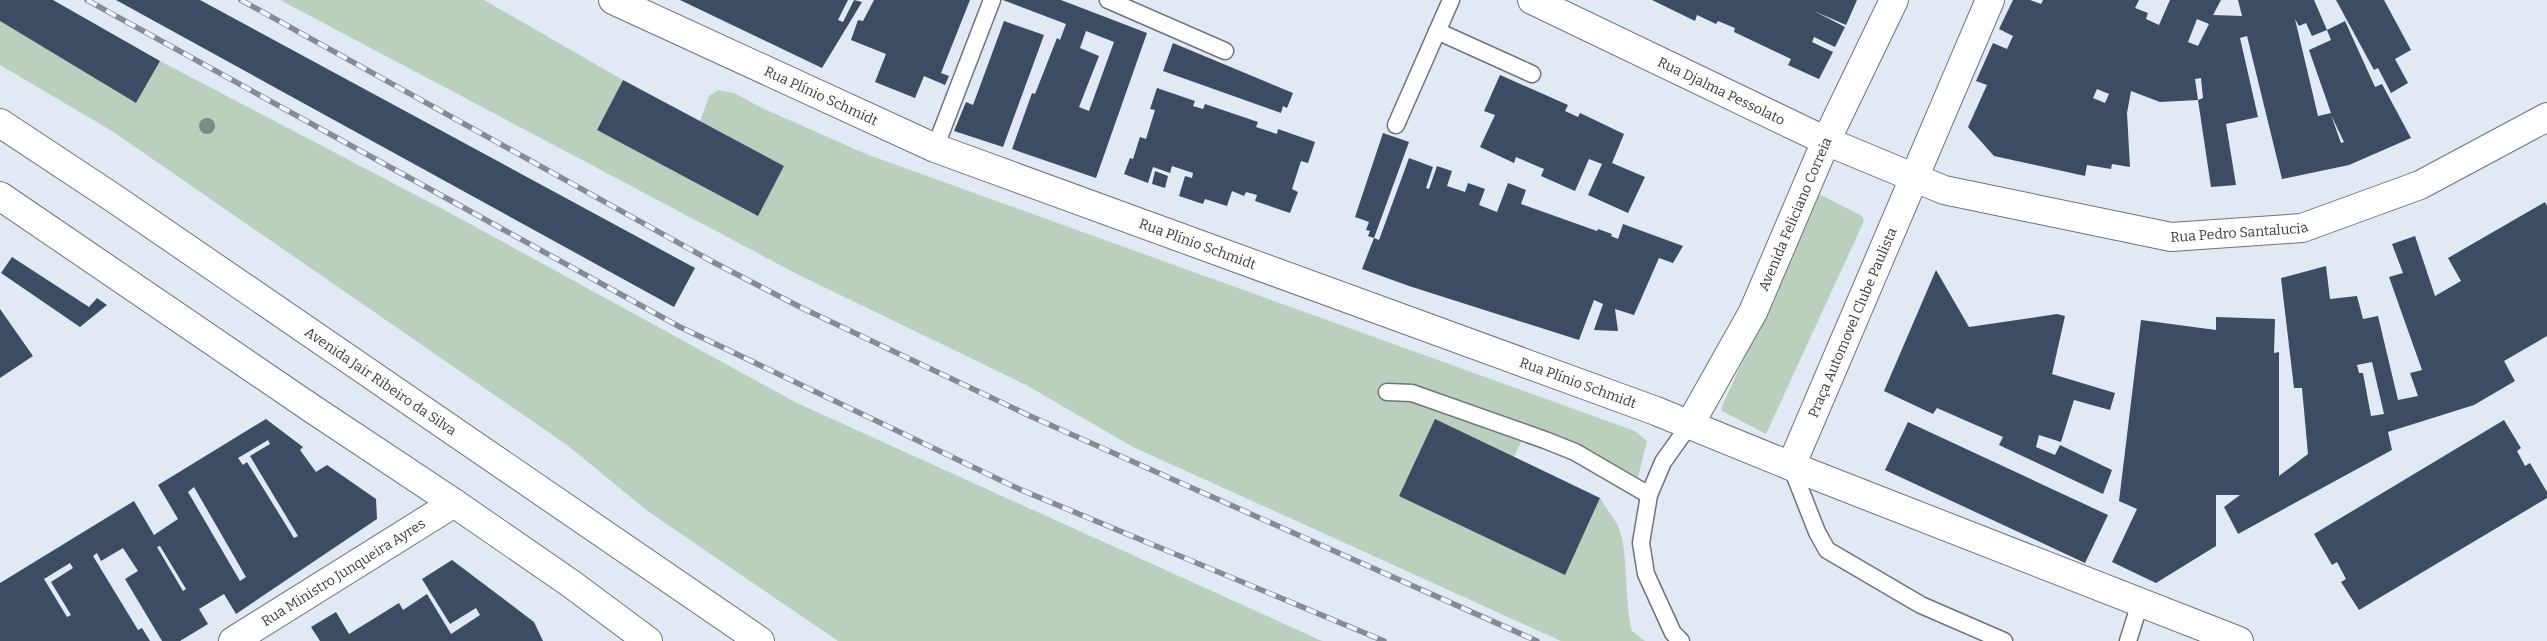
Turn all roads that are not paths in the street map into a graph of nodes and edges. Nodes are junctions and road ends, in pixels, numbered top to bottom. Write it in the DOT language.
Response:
graph roads {
  1 [pos="613,0"];
  2 [pos="992,0"];
  3 [pos="1108,0"];
  4 [pos="1452,0"];
  5 [pos="1532,0"];
  6 [pos="1894,0"];
  7 [pos="1990,0"];
  8 [pos="1564,7"];
  9 [pos="1437,31"];
  10 [pos="1225,51"];
  11 [pos="1532,74"];
  12 [pos="2547,116"];
  13 [pos="0,123"];
  14 [pos="1396,125"];
  15 [pos="1826,141"];
  16 [pos="935,148"];
  17 [pos="1913,178"];
  18 [pos="0,196"];
  19 [pos="1387,392"];
  20 [pos="1690,424"];
  21 [pos="1791,466"];
  22 [pos="1649,495"];
  23 [pos="454,503"];
  24 [pos="2140,603"];
  25 [pos="233,641"];
  26 [pos="648,641"];
  27 [pos="760,641"];
  28 [pos="1681,641"];
  29 [pos="2004,641"];
  30 [pos="2128,641"];
  31 [pos="2239,641"];
  1 -- 16 [label="street, Rua Plínio Schmidt"];
  2 -- 16 [label="lane"];
  3 -- 10 [label="lane"];
  4 -- 9 [label="lane"];
  5 -- 8 [label="street, Rua Djalma Pessolato"];
  6 -- 15 [label="street, Avenida Feliciano Correia"];
  7 -- 17 [label="street"];
  8 -- 15 [label="street, Rua Djalma Pessolato"];
  9 -- 11 [label="lane"];
  9 -- 14 [label="lane"];
  12 -- 17 [label="street, Rua Pedro Santalucia"];
  13 -- 27 [label="street, Avenida Jair Ribeiro da Silva"];
  15 -- 17 [label="street, Rua Djalma Pessolato"];
  15 -- 20 [label="street, Avenida Feliciano Correia"];
  16 -- 20 [label="street, Rua Plínio Schmidt"];
  17 -- 21 [label="street, Praça Automovel Clube Paulista"];
  18 -- 23 [label="street"];
  19 -- 22 [label="lane"];
  20 -- 21 [label="street, Rua Plínio Schmidt"];
  20 -- 22 [label="lane"];
  21 -- 24 [label="street, Rua Plínio Schmidt"];
  21 -- 29 [label="lane"];
  22 -- 28 [label="lane"];
  23 -- 25 [label="street, Rua Ministro Junqueira Ayres"];
  23 -- 26 [label="street"];
  24 -- 30 [label="lane"];
  24 -- 31 [label="street, Rua Plínio Schmidt"];
}
